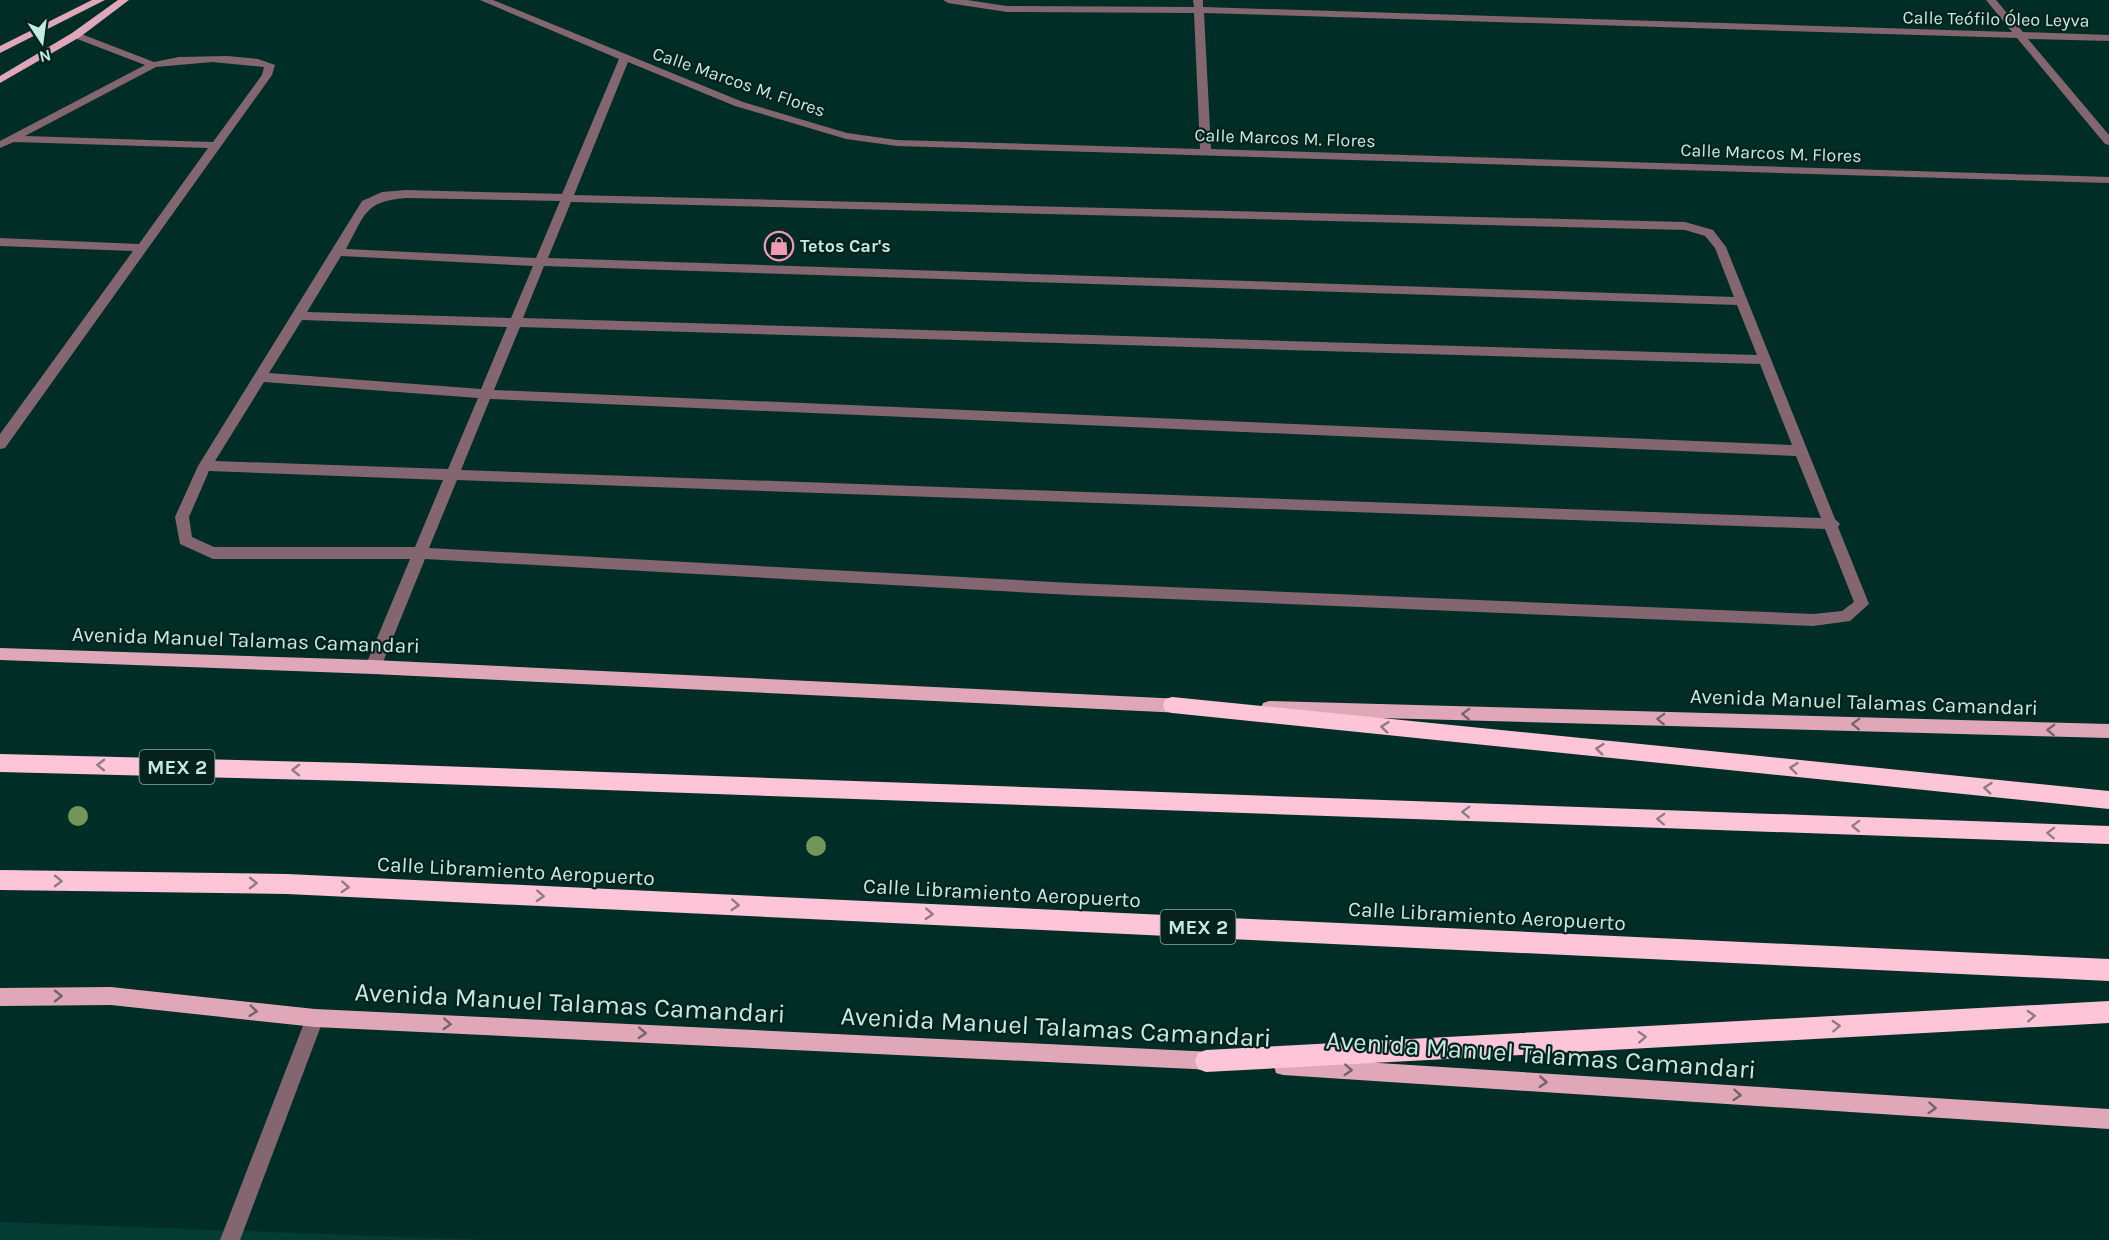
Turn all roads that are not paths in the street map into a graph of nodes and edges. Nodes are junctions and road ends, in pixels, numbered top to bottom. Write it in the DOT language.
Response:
graph roads {
  1 [pos="100,0"];
  2 [pos="124,0"];
  3 [pos="485,0"];
  4 [pos="948,0"];
  5 [pos="1991,0"];
  6 [pos="1197,5"];
  7 [pos="76,35"];
  8 [pos="2022,37"];
  9 [pos="2109,38"];
  10 [pos="0,50"];
  11 [pos="624,59"];
  12 [pos="153,65"];
  13 [pos="0,80"];
  14 [pos="13,139"];
  15 [pos="2109,142"];
  16 [pos="0,145"];
  17 [pos="217,145"];
  18 [pos="1206,152"];
  19 [pos="2109,180"];
  20 [pos="566,199"];
  21 [pos="0,242"];
  22 [pos="142,248"];
  23 [pos="338,252"];
  24 [pos="540,262"];
  25 [pos="1743,300"];
  26 [pos="299,316"];
  27 [pos="517,321"];
  28 [pos="1765,360"];
  29 [pos="260,377"];
  30 [pos="487,394"];
  31 [pos="0,444"];
  32 [pos="1803,451"];
  33 [pos="205,466"];
  34 [pos="453,473"];
  35 [pos="1833,524"];
  36 [pos="421,553"];
  37 [pos="0,654"];
  38 [pos="373,667"];
  39 [pos="1172,705"];
  40 [pos="2109,731"];
  41 [pos="0,763"];
  42 [pos="2109,800"];
  43 [pos="2109,835"];
  44 [pos="0,880"];
  45 [pos="2109,970"];
  46 [pos="0,997"];
  47 [pos="2109,1012"];
  48 [pos="315,1018"];
  49 [pos="1206,1061"];
  50 [pos="2109,1119"];
  51 [pos="230,1240"];
  1 -- 10 [label="main road"];
  2 -- 7 [label="main road"];
  3 -- 11 [label="street, Calle Marcos M. Flores"];
  4 -- 6 [label="street, Calle Teófilo Óleo Leyva"];
  5 -- 8 [label="street"];
  6 -- 8 [label="street, Calle Teófilo Óleo Leyva"];
  6 -- 18 [label="street"];
  7 -- 12 [label="street"];
  7 -- 13 [label="main road"];
  8 -- 9 [label="street, Calle Teófilo Óleo Leyva"];
  8 -- 15 [label="street"];
  11 -- 18 [label="street, Calle Marcos M. Flores"];
  11 -- 20 [label="street"];
  12 -- 14 [label="street"];
  12 -- 17 [label="street"];
  14 -- 16 [label="street"];
  14 -- 17 [label="street"];
  17 -- 22 [label="street"];
  18 -- 19 [label="street, Calle Marcos M. Flores"];
  20 -- 23 [label="street"];
  20 -- 24 [label="street"];
  20 -- 25 [label="street"];
  21 -- 22 [label="street"];
  22 -- 31 [label="street"];
  23 -- 24 [label="street"];
  23 -- 26 [label="street"];
  24 -- 25 [label="street"];
  24 -- 27 [label="street"];
  25 -- 28 [label="street"];
  26 -- 27 [label="street"];
  26 -- 29 [label="street"];
  27 -- 28 [label="street"];
  27 -- 30 [label="street"];
  28 -- 32 [label="street"];
  29 -- 30 [label="street"];
  29 -- 33 [label="street"];
  30 -- 32 [label="street"];
  30 -- 34 [label="street"];
  32 -- 35 [label="street"];
  33 -- 34 [label="street"];
  33 -- 36 [label="street"];
  34 -- 35 [label="street"];
  34 -- 36 [label="street"];
  35 -- 36 [label="street"];
  36 -- 38 [label="street"];
  37 -- 38 [label="main road, Avenida Manuel Talamas Camandari"];
  38 -- 39 [label="main road, Avenida Manuel Talamas Camandari"];
  40 -- 39 [label="main road, Avenida Manuel Talamas Camandari, one-way"];
  42 -- 39 [label="highway, one-way"];
  43 -- 41 [label="highway, MEX 2, one-way"];
  44 -- 45 [label="highway, Calle Libramiento Aeropuerto / MEX 2, one-way"];
  46 -- 48 [label="main road, Avenida Manuel Talamas Camandari, one-way"];
  49 -- 47 [label="highway, one-way"];
  48 -- 49 [label="main road, Avenida Manuel Talamas Camandari, one-way"];
  48 -- 51 [label="street"];
  49 -- 50 [label="main road, Avenida Manuel Talamas Camandari, one-way"];
}
